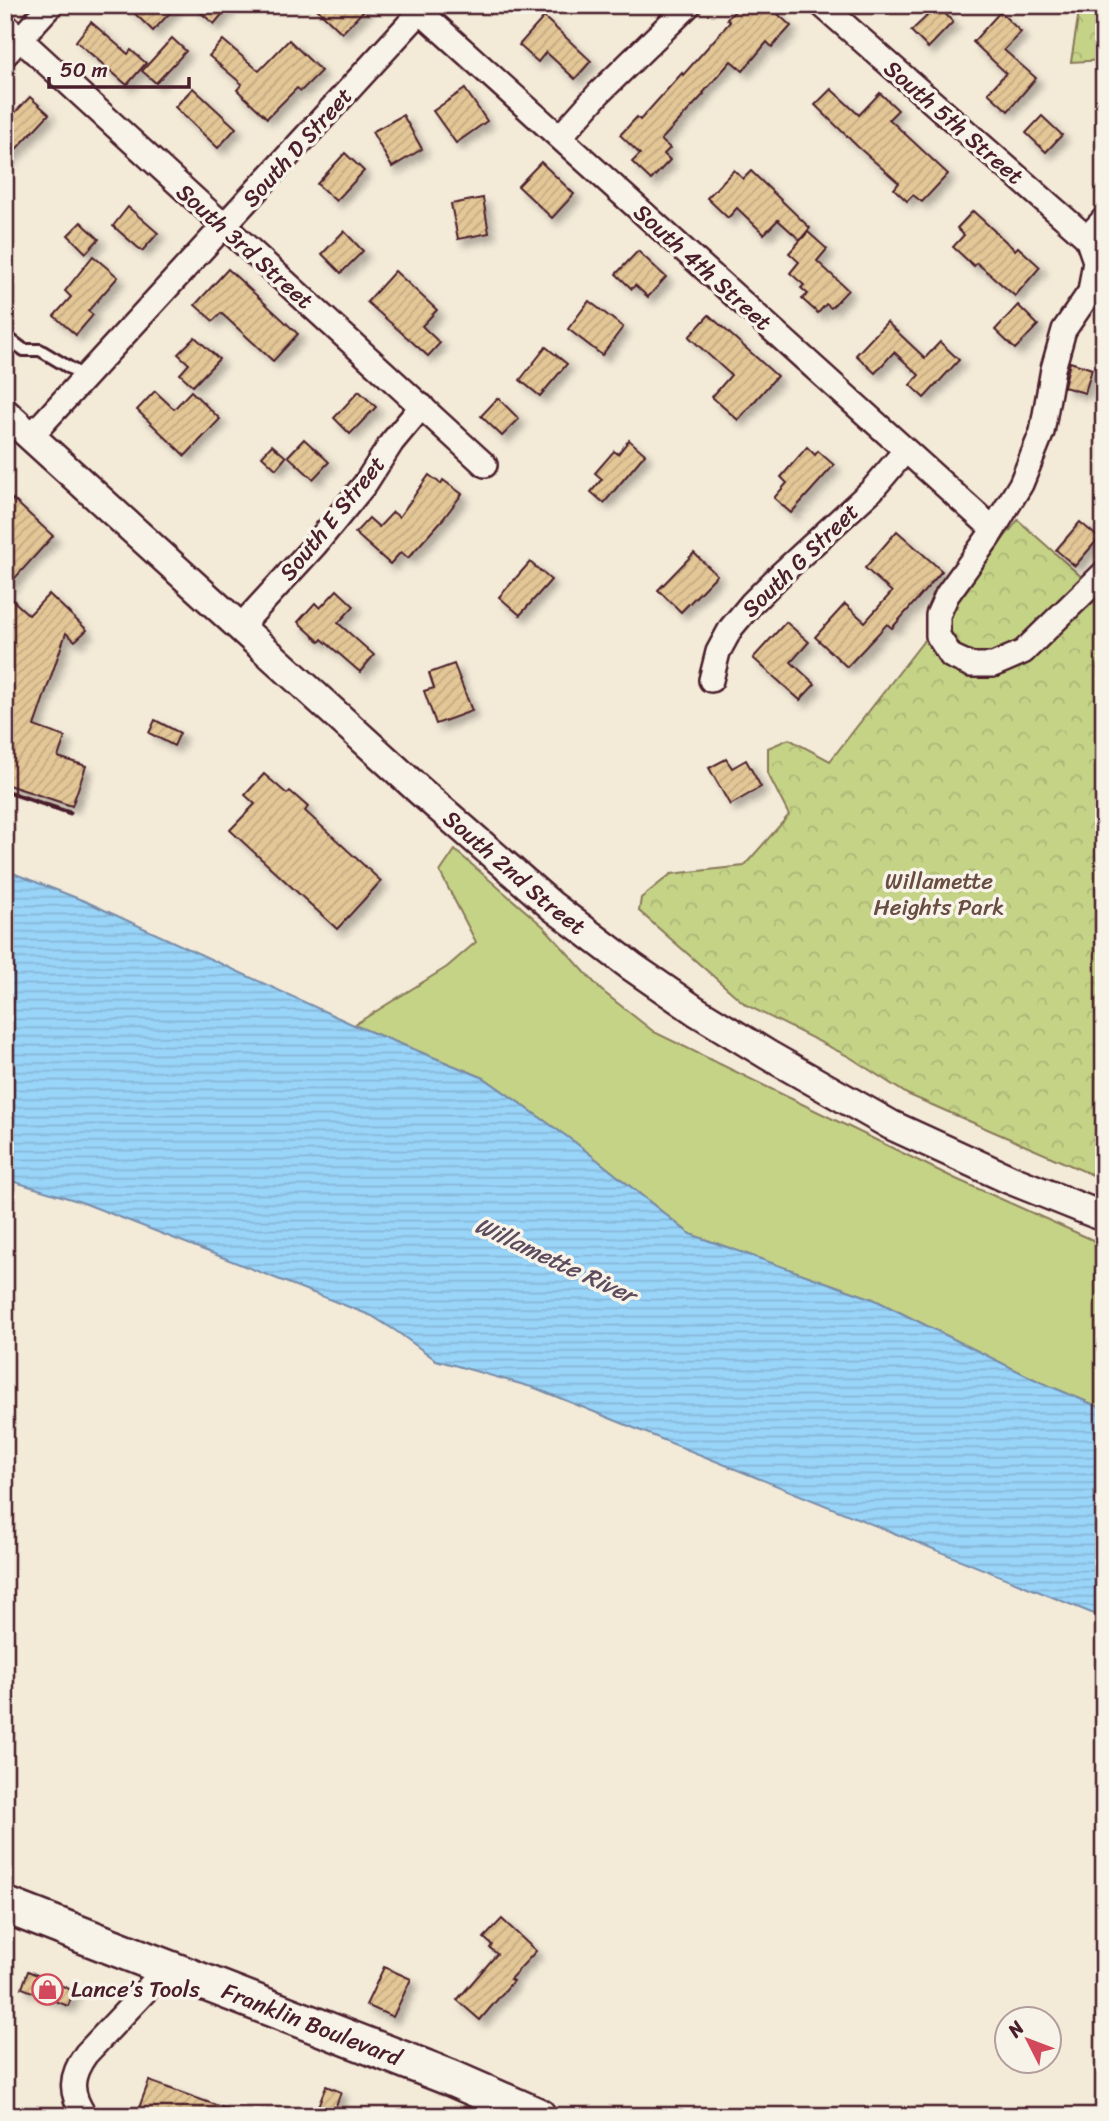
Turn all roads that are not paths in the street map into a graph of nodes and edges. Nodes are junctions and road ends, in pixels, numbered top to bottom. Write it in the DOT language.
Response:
graph roads {
  1 [pos="51,5"];
  2 [pos="689,5"];
  3 [pos="822,5"];
  4 [pos="416,9"];
  5 [pos="10,40"];
  6 [pos="560,137"];
  7 [pos="1104,219"];
  8 [pos="224,226"];
  9 [pos="1087,238"];
  10 [pos="5,336"];
  11 [pos="85,377"];
  12 [pos="422,406"];
  13 [pos="5,413"];
  14 [pos="31,436"];
  15 [pos="905,451"];
  16 [pos="485,465"];
  17 [pos="993,529"];
  18 [pos="1104,573"];
  19 [pos="240,627"];
  20 [pos="712,680"];
  21 [pos="1104,1217"];
  22 [pos="5,1905"];
  23 [pos="166,1969"];
  24 [pos="85,2116"];
  25 [pos="538,2116"];
  1 -- 5 [label="street"];
  2 -- 6 [label="street"];
  3 -- 9 [label="street, South 5th Street"];
  4 -- 6 [label="street, South 4th Street"];
  4 -- 8 [label="street, South D Street"];
  5 -- 8 [label="street, South 3rd Street"];
  6 -- 15 [label="street, South 4th Street"];
  7 -- 9 [label="street"];
  8 -- 11 [label="street, South D Street"];
  8 -- 12 [label="street, South 3rd Street"];
  9 -- 17 [label="street"];
  10 -- 11 [label="lane"];
  11 -- 14 [label="street, South D Street"];
  12 -- 16 [label="street, South 3rd Street"];
  12 -- 19 [label="street, South E Street"];
  13 -- 14 [label="street, South 2nd Street"];
  14 -- 19 [label="street, South 2nd Street"];
  15 -- 17 [label="street, South 4th Street"];
  15 -- 20 [label="street, South G Street"];
  17 -- 18 [label="street"];
  19 -- 21 [label="street, South 2nd Street"];
  22 -- 23 [label="main road, Franklin Boulevard"];
  23 -- 24 [label="street"];
  23 -- 25 [label="main road, Franklin Boulevard"];
}
